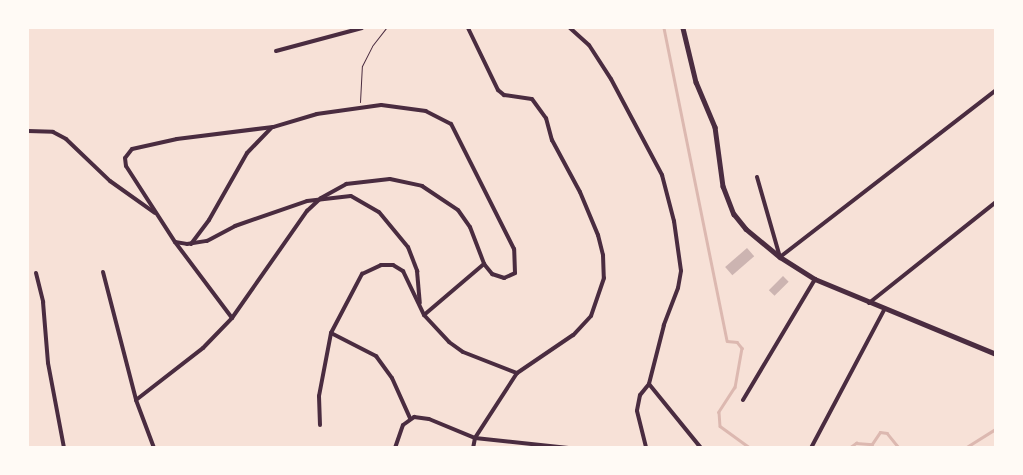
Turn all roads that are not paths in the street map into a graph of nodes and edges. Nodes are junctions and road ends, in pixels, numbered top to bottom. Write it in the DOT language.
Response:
graph roads {
  1 [pos="362,28"];
  2 [pos="468,28"];
  3 [pos="570,28"];
  4 [pos="683,28"];
  5 [pos="276,51"];
  6 [pos="996,90"];
  7 [pos="273,127"];
  8 [pos="28,131"];
  9 [pos="757,177"];
  10 [pos="321,198"];
  11 [pos="996,202"];
  12 [pos="157,214"];
  13 [pos="175,242"];
  14 [pos="191,244"];
  15 [pos="780,258"];
  16 [pos="484,264"];
  17 [pos="103,272"];
  18 [pos="36,273"];
  19 [pos="816,279"];
  20 [pos="869,303"];
  21 [pos="420,308"];
  22 [pos="885,308"];
  23 [pos="424,315"];
  24 [pos="232,318"];
  25 [pos="331,333"];
  26 [pos="996,354"];
  27 [pos="517,373"];
  28 [pos="649,384"];
  29 [pos="136,400"];
  30 [pos="743,400"];
  31 [pos="410,418"];
  32 [pos="320,425"];
  33 [pos="475,438"];
  34 [pos="559,446"];
  35 [pos="64,448"];
  36 [pos="154,448"];
  37 [pos="395,448"];
  38 [pos="473,448"];
  39 [pos="568,448"];
  40 [pos="646,448"];
  41 [pos="701,448"];
  42 [pos="811,448"];
  1 -- 5 [label="street"];
  2 -- 27 [label="street"];
  3 -- 28 [label="street"];
  4 -- 15 [label="street"];
  6 -- 15 [label="street"];
  7 -- 12 [label="street"];
  7 -- 14 [label="street"];
  7 -- 16 [label="street"];
  8 -- 12 [label="street"];
  9 -- 15 [label="street"];
  10 -- 14 [label="street"];
  10 -- 16 [label="street"];
  10 -- 21 [label="street"];
  10 -- 24 [label="street"];
  11 -- 20 [label="street"];
  12 -- 13 [label="street"];
  13 -- 14 [label="street"];
  13 -- 24 [label="street"];
  15 -- 19 [label="street"];
  16 -- 23 [label="street"];
  17 -- 29 [label="street"];
  18 -- 35 [label="street"];
  19 -- 20 [label="street"];
  19 -- 30 [label="street"];
  20 -- 22 [label="street"];
  21 -- 23 [label="street"];
  21 -- 25 [label="street"];
  22 -- 26 [label="street"];
  22 -- 42 [label="street"];
  23 -- 27 [label="street"];
  24 -- 29 [label="street"];
  25 -- 31 [label="street"];
  25 -- 32 [label="street"];
  27 -- 33 [label="street"];
  28 -- 40 [label="street"];
  28 -- 41 [label="street"];
  29 -- 36 [label="street"];
  31 -- 33 [label="street"];
  31 -- 37 [label="street"];
  33 -- 34 [label="street"];
  33 -- 38 [label="street"];
  34 -- 39 [label="street"];
}
